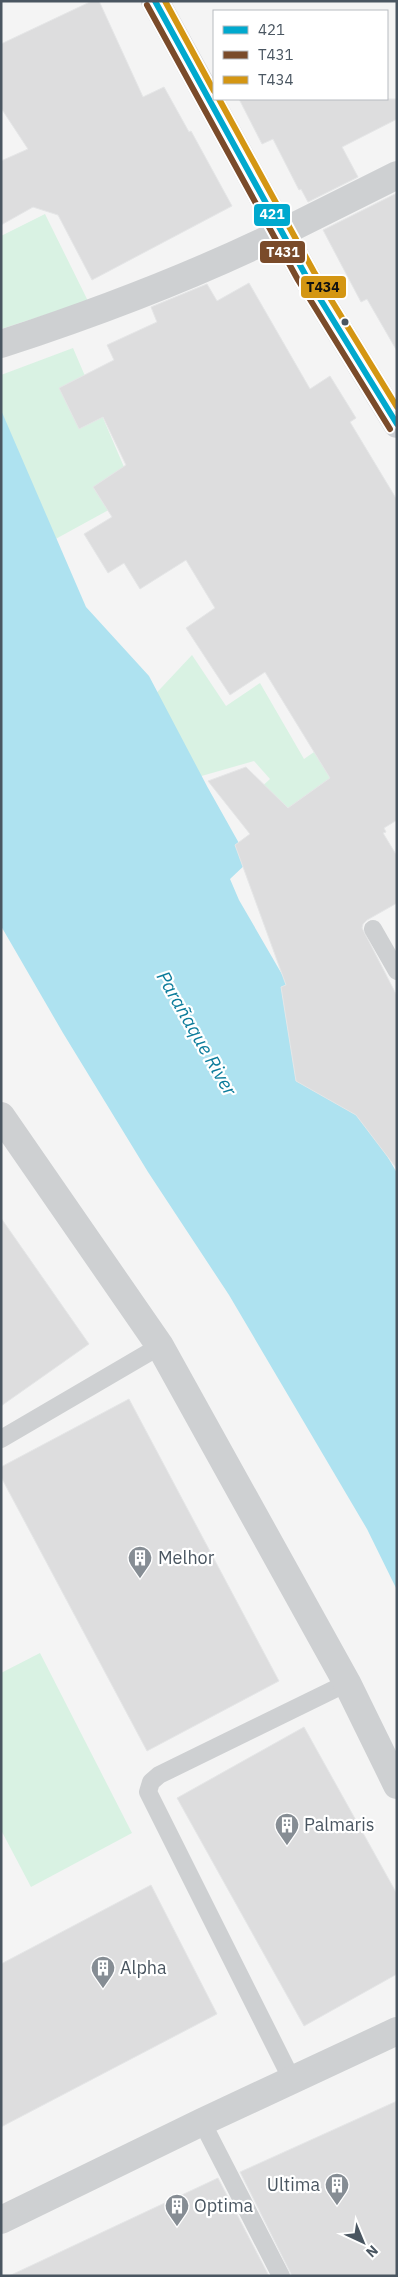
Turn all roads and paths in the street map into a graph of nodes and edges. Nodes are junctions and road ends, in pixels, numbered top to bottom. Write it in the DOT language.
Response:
graph roads {
  1 [pos="155,1"];
  2 [pos="397,175"];
  3 [pos="281,233"];
  4 [pos="12,341"];
  5 [pos="397,424"];
  6 [pos="373,929"];
  7 [pos="397,971"];
  8 [pos="1,1116"];
  9 [pos="160,1346"];
  10 [pos="1,1439"];
  11 [pos="347,1683"];
  12 [pos="397,1785"];
  13 [pos="397,2030"];
  14 [pos="292,2080"];
  15 [pos="202,2122"];
  16 [pos="1,2220"];
  17 [pos="281,2276"];
  1 -- 3 [label="main road"];
  2 -- 3 [label="street"];
  3 -- 4 [label="street"];
  3 -- 5 [label="main road"];
  6 -- 7 [label="lane"];
  8 -- 9 [label="street"];
  9 -- 10 [label="lane"];
  9 -- 11 [label="street"];
  11 -- 12 [label="street"];
  11 -- 14 [label="lane"];
  13 -- 14 [label="street"];
  14 -- 15 [label="street"];
  15 -- 16 [label="street"];
  15 -- 17 [label="lane"];
}
